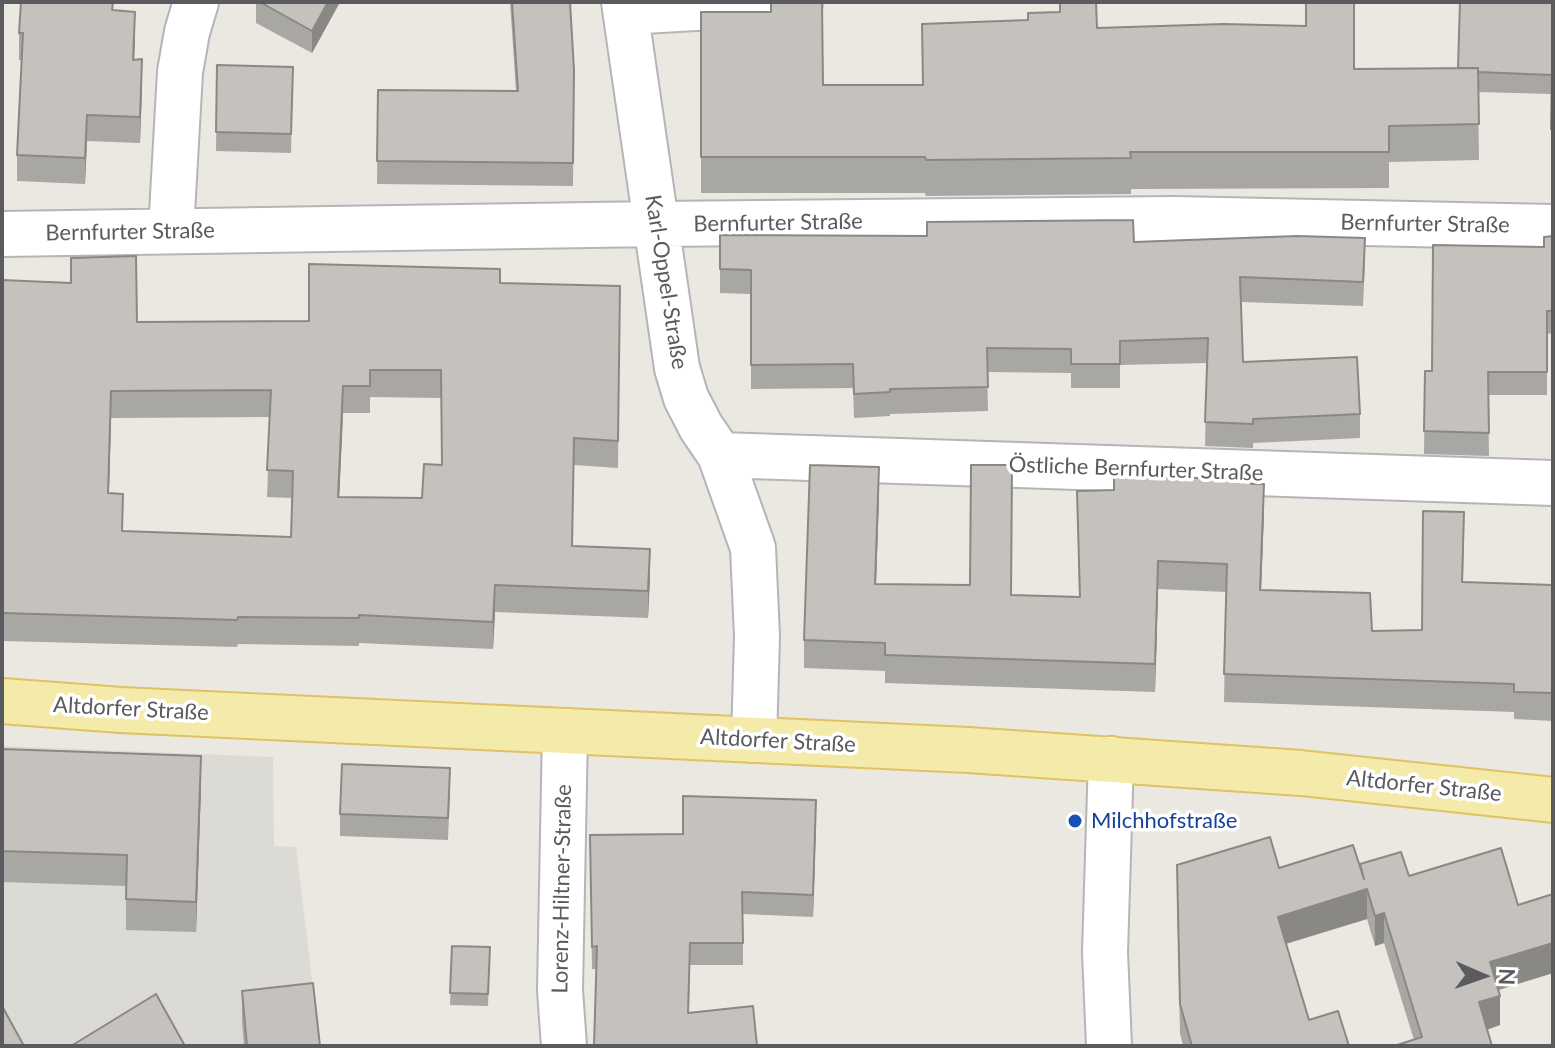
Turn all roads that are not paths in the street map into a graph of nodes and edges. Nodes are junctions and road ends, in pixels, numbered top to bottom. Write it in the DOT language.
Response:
graph roads {
  1 [pos="196,2"];
  2 [pos="800,2"];
  3 [pos="625,7"];
  4 [pos="656,224"];
  5 [pos="1553,227"];
  6 [pos="171,231"];
  7 [pos="2,234"];
  8 [pos="720,455"];
  9 [pos="1553,483"];
  10 [pos="2,701"];
  11 [pos="565,731"];
  12 [pos="754,740"];
  13 [pos="1111,759"];
  14 [pos="1553,800"];
  15 [pos="564,1046"];
  16 [pos="1109,1046"];
  1 -- 6 [label="street"];
  2 -- 3 [label="street"];
  3 -- 4 [label="street, Karl-Oppel-Straße"];
  4 -- 5 [label="street, Bernfurter Straße"];
  4 -- 6 [label="street, Bernfurter Straße"];
  4 -- 8 [label="street, Karl-Oppel-Straße"];
  6 -- 7 [label="street, Bernfurter Straße"];
  8 -- 9 [label="street, Östliche Bernfurter Straße"];
  8 -- 12 [label="street, Karl-Oppel-Straße"];
  10 -- 11 [label="main road, Altdorfer Straße"];
  11 -- 12 [label="main road, Altdorfer Straße"];
  11 -- 15 [label="street, Lorenz-Hiltner-Straße"];
  12 -- 13 [label="main road, Altdorfer Straße"];
  13 -- 14 [label="main road, Altdorfer Straße"];
  13 -- 16 [label="street"];
}
